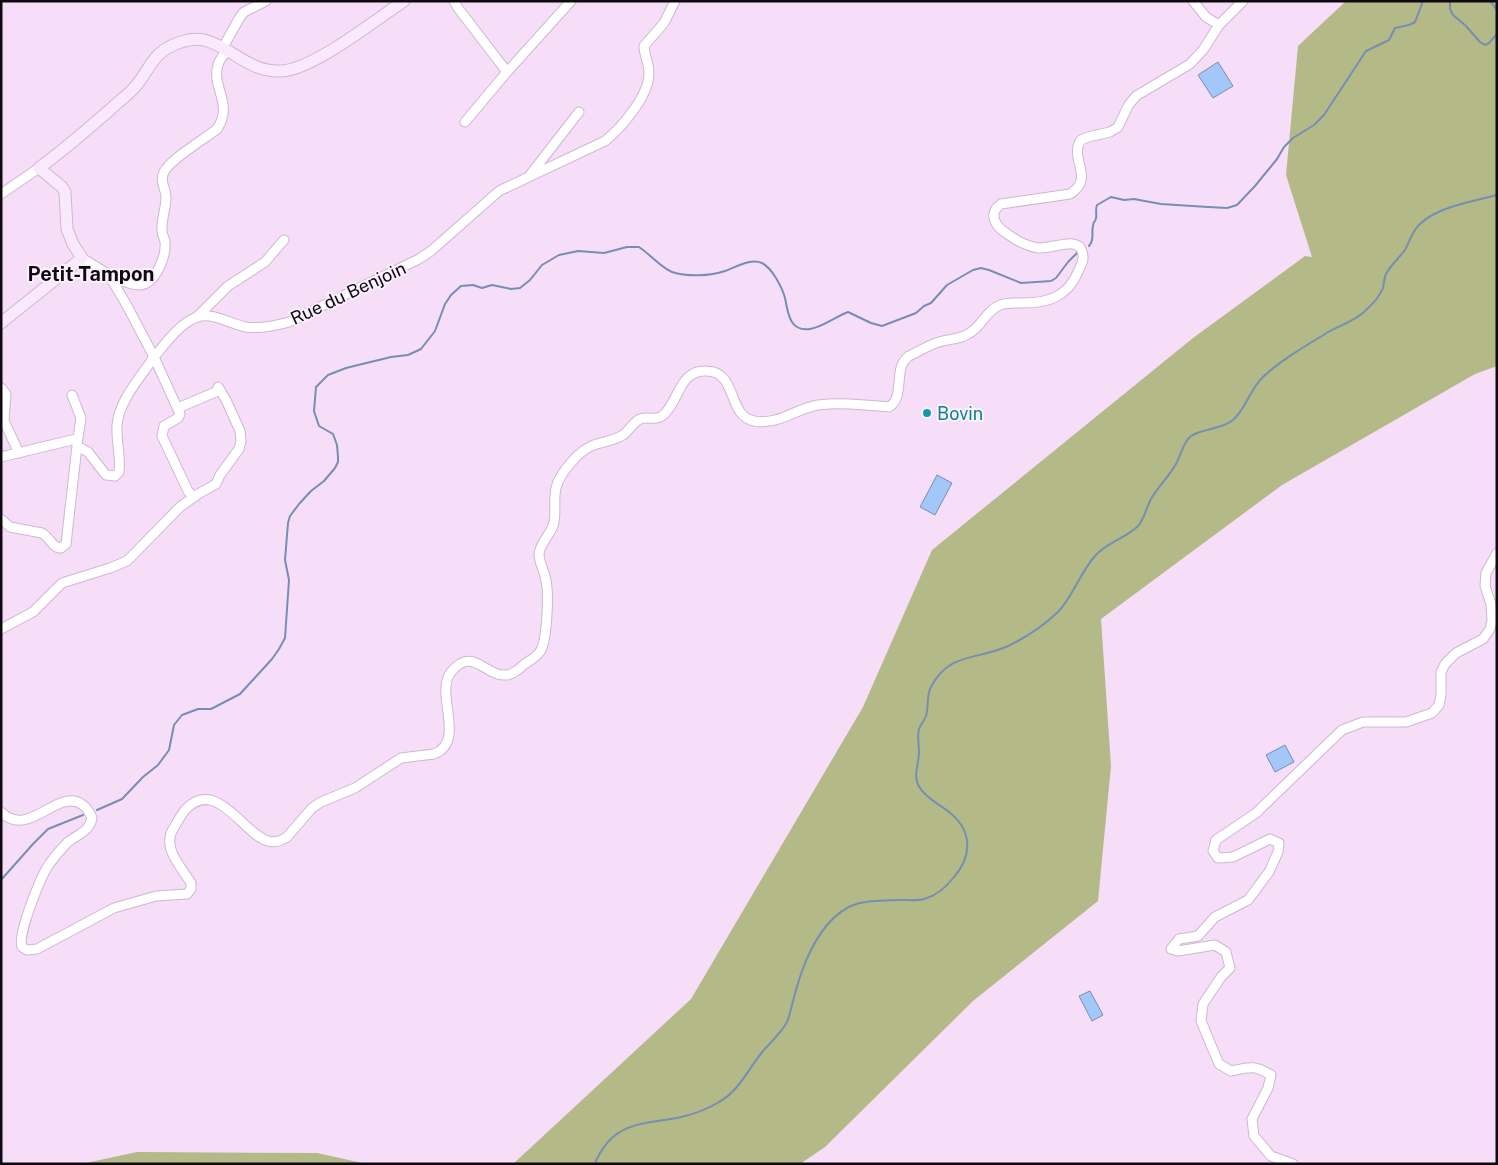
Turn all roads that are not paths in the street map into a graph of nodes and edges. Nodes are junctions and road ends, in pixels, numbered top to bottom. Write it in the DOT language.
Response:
graph roads {
  1 [pos="266,1"];
  2 [pos="404,1"];
  3 [pos="454,1"];
  4 [pos="571,1"];
  5 [pos="675,1"];
  6 [pos="1193,1"];
  7 [pos="1243,1"];
  8 [pos="1219,26"];
  9 [pos="224,50"];
  10 [pos="507,72"];
  11 [pos="579,112"];
  12 [pos="465,122"];
  13 [pos="39,168"];
  14 [pos="530,175"];
  15 [pos="1,194"];
  16 [pos="284,240"];
  17 [pos="82,258"];
  18 [pos="108,274"];
  19 [pos="197,317"];
  20 [pos="1,323"];
  21 [pos="154,356"];
  22 [pos="1,388"];
  23 [pos="72,395"];
  24 [pos="178,408"];
  25 [pos="77,442"];
  26 [pos="19,453"];
  27 [pos="1,457"];
  28 [pos="194,497"];
  29 [pos="1,519"];
  30 [pos="1497,553"];
  31 [pos="1,629"];
  32 [pos="1,812"];
  33 [pos="1293,1164"];
  1 -- 9 [label="street"];
  2 -- 9 [label="street"];
  3 -- 10 [label="street"];
  4 -- 10 [label="street"];
  5 -- 14 [label="street, Rue du Benjoin"];
  6 -- 8 [label="street"];
  7 -- 8 [label="street"];
  8 -- 32 [label="street"];
  9 -- 13 [label="street"];
  9 -- 18 [label="street"];
  10 -- 12 [label="street"];
  11 -- 14 [label="street, Rue du Benjoin"];
  13 -- 15 [label="street"];
  13 -- 17 [label="street"];
  14 -- 19 [label="street, Rue du Benjoin"];
  16 -- 19 [label="street"];
  17 -- 18 [label="street"];
  17 -- 20 [label="street"];
  18 -- 21 [label="street"];
  19 -- 21 [label="street"];
  21 -- 24 [label="street"];
  21 -- 25 [label="street"];
  22 -- 26 [label="street"];
  23 -- 25 [label="street"];
  24 -- 28 [label="street"];
  24 -- 28 [label="street"];
  25 -- 26 [label="street"];
  25 -- 29 [label="street"];
  26 -- 27 [label="street"];
  28 -- 31 [label="street"];
  30 -- 33 [label="street"];
}
